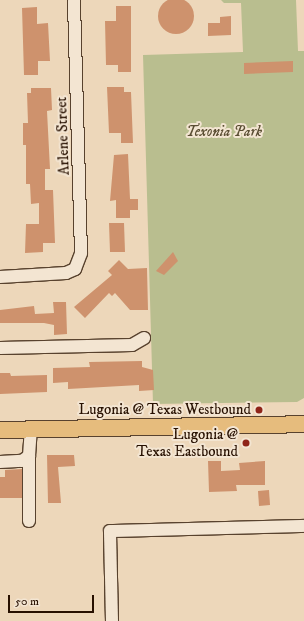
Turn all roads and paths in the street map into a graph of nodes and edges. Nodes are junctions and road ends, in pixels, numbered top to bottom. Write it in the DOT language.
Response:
graph roads {
  1 [pos="74,0"];
  2 [pos="0,277"];
  3 [pos="144,338"];
  4 [pos="0,348"];
  5 [pos="304,424"];
  6 [pos="0,430"];
  7 [pos="31,430"];
  8 [pos="29,456"];
  9 [pos="0,462"];
  10 [pos="29,521"];
  11 [pos="304,526"];
  12 [pos="112,621"];
  1 -- 2 [label="street, Arlene Street"];
  3 -- 4 [label="street"];
  5 -- 7 [label="main road"];
  6 -- 7 [label="main road"];
  7 -- 8 [label="street"];
  8 -- 9 [label="street"];
  8 -- 10 [label="street"];
  11 -- 12 [label="street"];
}
